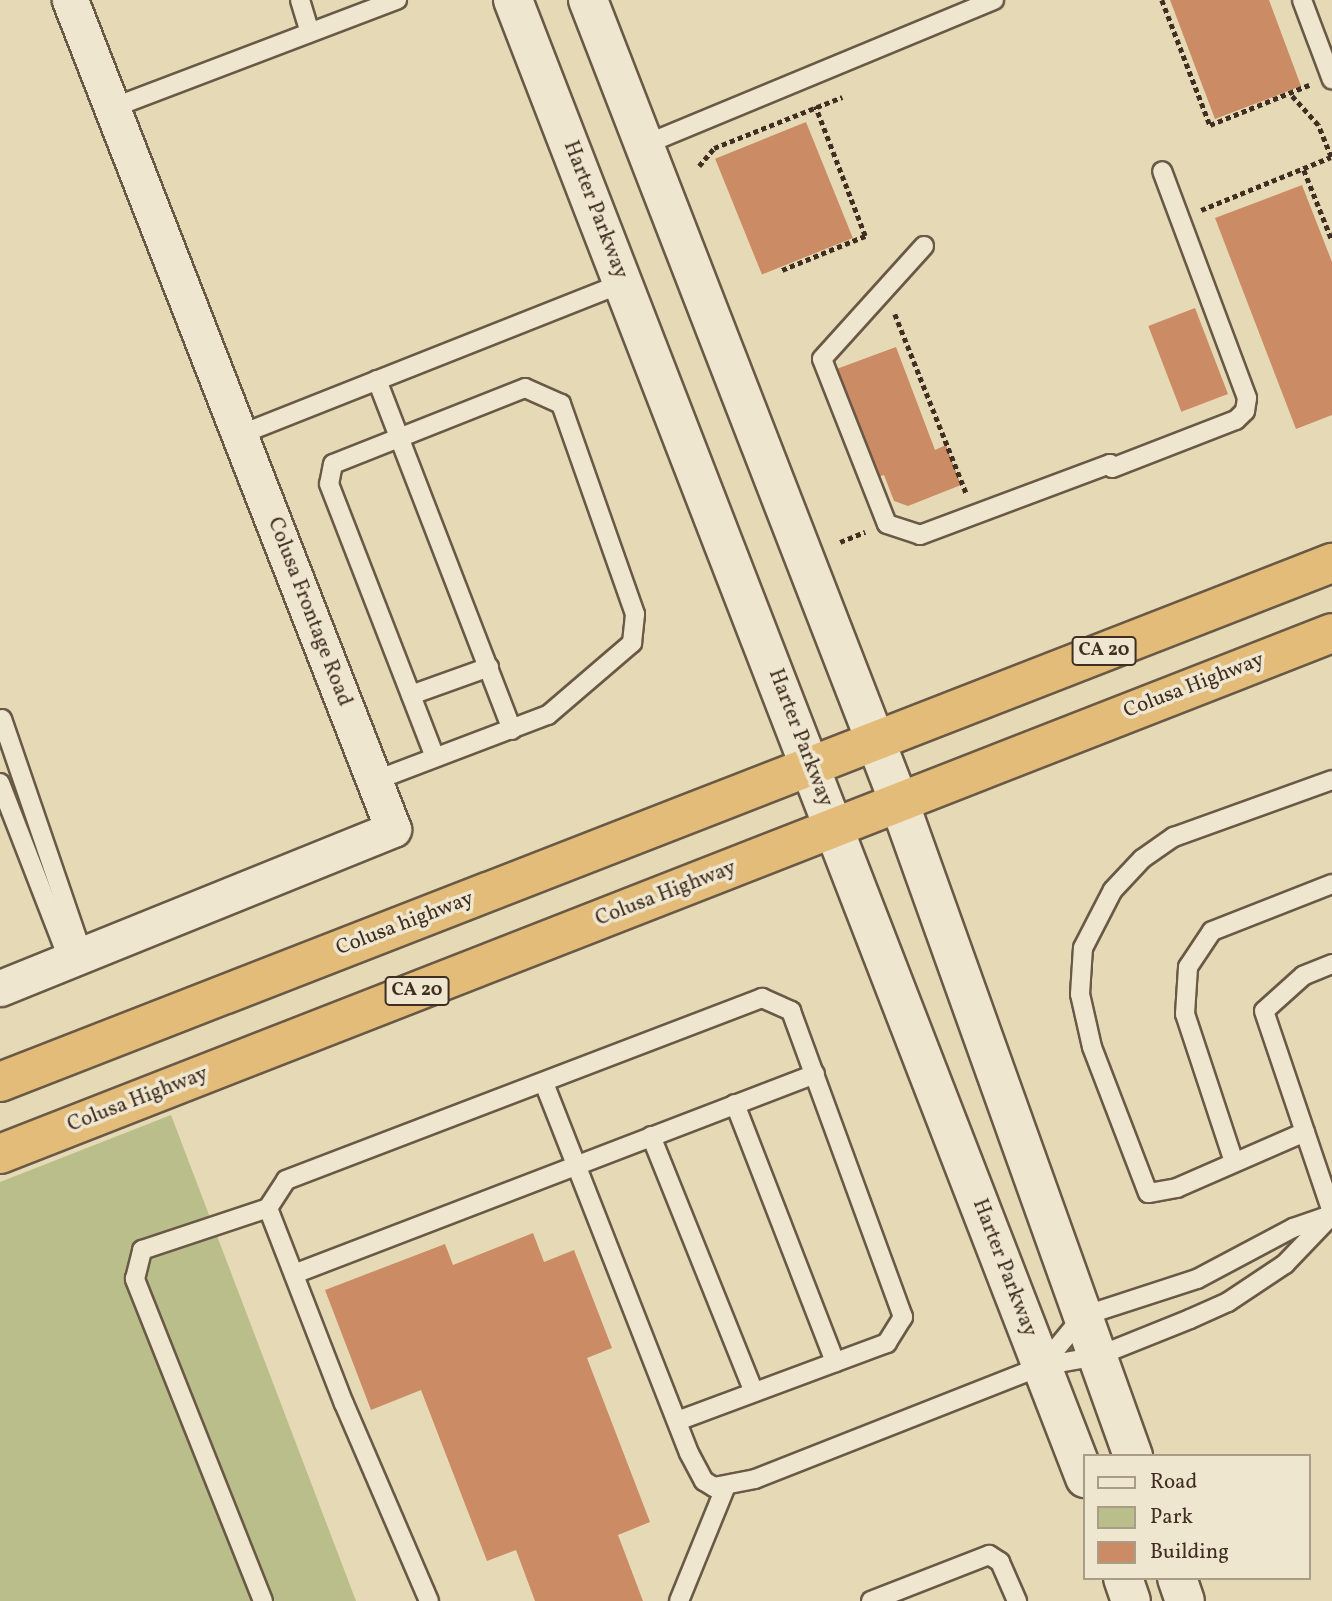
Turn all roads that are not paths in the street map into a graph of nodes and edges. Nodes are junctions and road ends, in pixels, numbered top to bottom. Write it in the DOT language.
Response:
graph roads {
  1 [pos="70,0"];
  2 [pos="299,0"];
  3 [pos="397,0"];
  4 [pos="513,0"];
  5 [pos="588,0"];
  6 [pos="994,0"];
  7 [pos="1302,0"];
  8 [pos="310,32"];
  9 [pos="1332,80"];
  10 [pos="112,107"];
  11 [pos="645,145"];
  12 [pos="1162,171"];
  13 [pos="924,246"];
  14 [pos="623,283"];
  15 [pos="377,380"];
  16 [pos="240,435"];
  17 [pos="399,438"];
  18 [pos="1332,563"];
  19 [pos="1332,633"];
  20 [pos="489,667"];
  21 [pos="411,695"];
  22 [pos="2,719"];
  23 [pos="512,730"];
  24 [pos="876,740"];
  25 [pos="435,757"];
  26 [pos="811,766"];
  27 [pos="374,780"];
  28 [pos="1332,780"];
  29 [pos="0,783"];
  30 [pos="899,802"];
  31 [pos="834,828"];
  32 [pos="1332,884"];
  33 [pos="76,959"];
  34 [pos="1332,964"];
  35 [pos="0,988"];
  36 [pos="814,1074"];
  37 [pos="0,1082"];
  38 [pos="544,1083"];
  39 [pos="735,1104"];
  40 [pos="1305,1132"];
  41 [pos="651,1136"];
  42 [pos="0,1154"];
  43 [pos="1234,1162"];
  44 [pos="576,1164"];
  45 [pos="268,1208"];
  46 [pos="1332,1214"];
  47 [pos="293,1274"];
  48 [pos="1083,1316"];
  49 [pos="1098,1356"];
  50 [pos="835,1362"];
  51 [pos="1042,1367"];
  52 [pos="754,1392"];
  53 [pos="677,1420"];
  54 [pos="1132,1454"];
  55 [pos="1084,1475"];
  56 [pos="725,1488"];
  57 [pos="1124,1580"];
  58 [pos="1178,1580"];
  59 [pos="263,1601"];
  60 [pos="429,1601"];
  61 [pos="679,1601"];
  62 [pos="871,1601"];
  63 [pos="1017,1601"];
  64 [pos="1131,1601"];
  65 [pos="1185,1601"];
  1 -- 10 [label="street, Colusa Frontage Road"];
  2 -- 8 [label="lane"];
  3 -- 8 [label="lane"];
  4 -- 14 [label="street, Harter Parkway"];
  5 -- 11 [label="street"];
  6 -- 11 [label="lane"];
  7 -- 9 [label="lane"];
  8 -- 10 [label="lane"];
  10 -- 16 [label="street, Colusa Frontage Road"];
  11 -- 24 [label="street"];
  12 -- 13 [label="lane"];
  14 -- 15 [label="lane"];
  14 -- 26 [label="street, Harter Parkway"];
  15 -- 16 [label="lane"];
  15 -- 17 [label="lane"];
  16 -- 27 [label="street, Colusa Frontage Road"];
  17 -- 20 [label="lane"];
  17 -- 21 [label="lane"];
  17 -- 23 [label="lane"];
  18 -- 24 [label="highway, CA 20"];
  19 -- 30 [label="highway, Colusa Highway / CA 20"];
  20 -- 21 [label="lane"];
  20 -- 23 [label="lane"];
  21 -- 25 [label="lane"];
  22 -- 33 [label="lane"];
  23 -- 25 [label="lane"];
  24 -- 26 [label="highway, CA 20"];
  24 -- 30 [label="street"];
  25 -- 27 [label="lane"];
  26 -- 31 [label="street, Harter Parkway"];
  26 -- 37 [label="highway, Colusa highway / CA 20"];
  27 -- 33 [label="street, Colusa Frontage Road"];
  28 -- 43 [label="lane"];
  29 -- 33 [label="lane"];
  30 -- 31 [label="highway, Colusa Highway / CA 20"];
  30 -- 48 [label="street"];
  31 -- 42 [label="highway, Colusa Highway / CA 20"];
  31 -- 51 [label="street, Harter Parkway"];
  32 -- 43 [label="lane"];
  33 -- 35 [label="street, Colusa Frontage Road"];
  34 -- 40 [label="lane"];
  36 -- 38 [label="lane"];
  36 -- 39 [label="lane"];
  36 -- 50 [label="lane"];
  38 -- 44 [label="lane"];
  38 -- 45 [label="lane"];
  39 -- 41 [label="lane"];
  39 -- 50 [label="lane"];
  40 -- 43 [label="lane"];
  40 -- 46 [label="lane"];
  41 -- 44 [label="lane"];
  41 -- 52 [label="lane"];
  44 -- 47 [label="lane"];
  44 -- 53 [label="lane"];
  45 -- 47 [label="lane"];
  45 -- 59 [label="lane"];
  46 -- 48 [label="lane"];
  46 -- 49 [label="lane"];
  47 -- 60 [label="lane"];
  48 -- 49 [label="street"];
  48 -- 51 [label="lane"];
  49 -- 51 [label="lane"];
  49 -- 54 [label="street"];
  50 -- 52 [label="lane"];
  51 -- 55 [label="street, Harter Parkway"];
  51 -- 56 [label="lane"];
  52 -- 53 [label="lane"];
  53 -- 56 [label="lane"];
  56 -- 61 [label="lane"];
  57 -- 64 [label="street"];
  58 -- 65 [label="street"];
  62 -- 63 [label="lane"];
}
